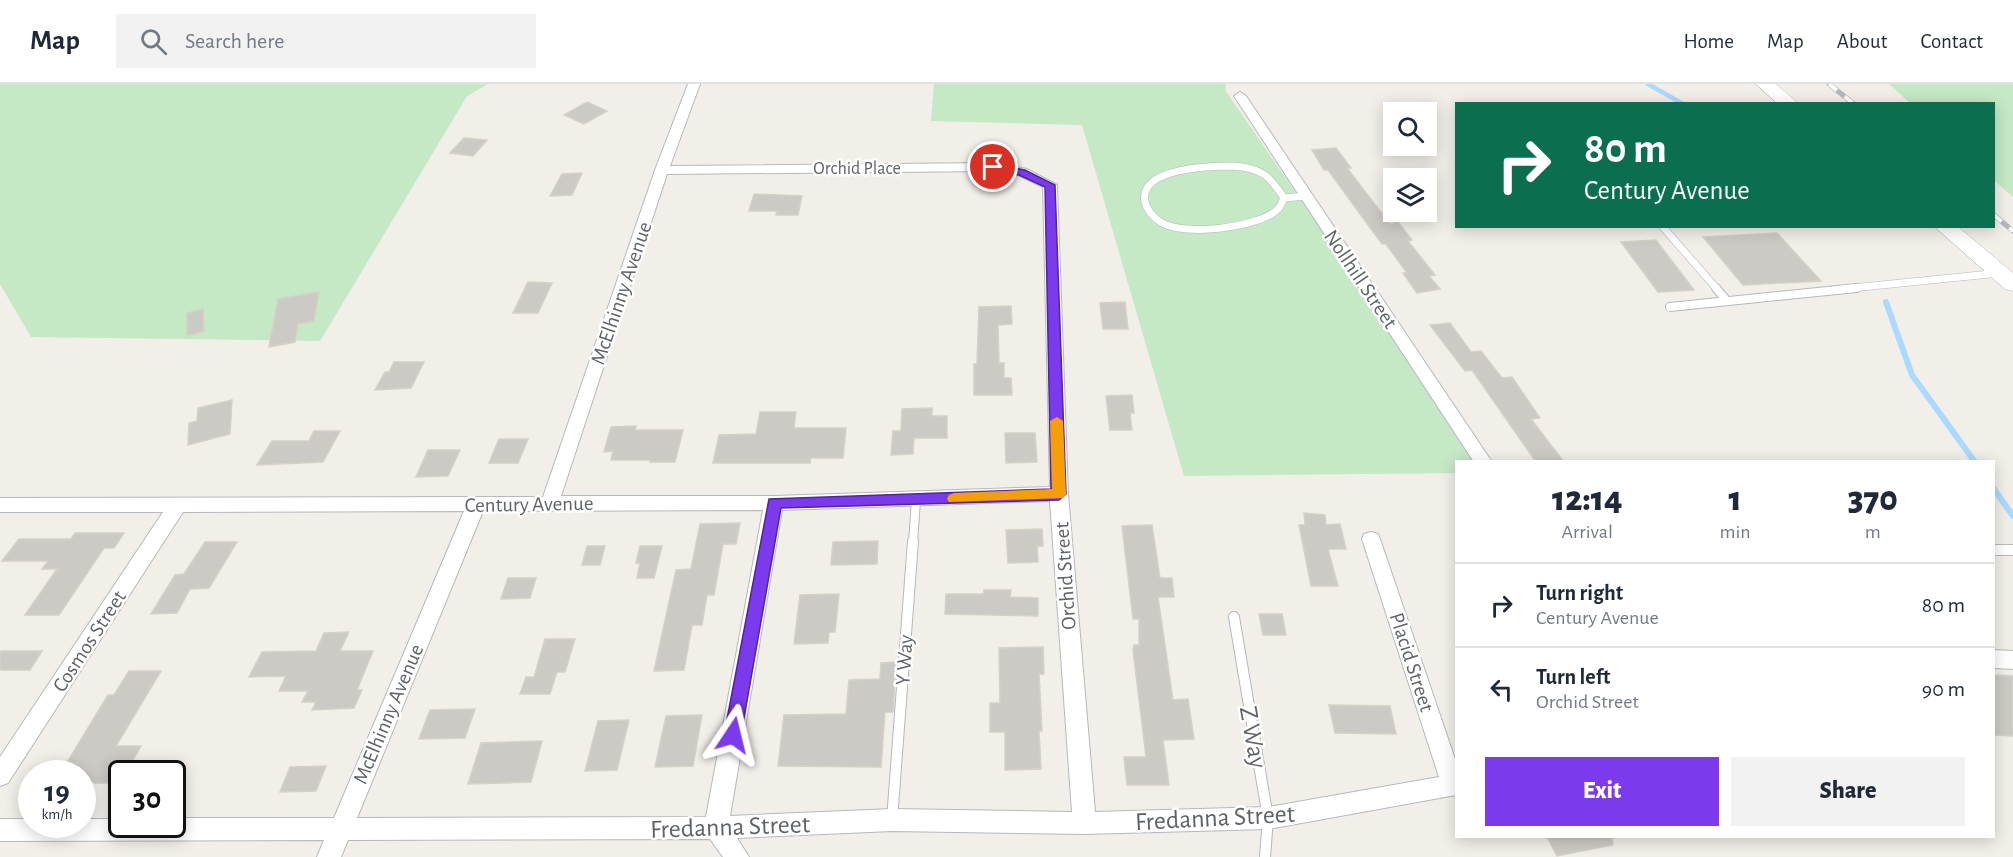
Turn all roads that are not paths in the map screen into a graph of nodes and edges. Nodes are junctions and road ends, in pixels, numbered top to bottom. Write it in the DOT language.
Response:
graph roads {
  1 [pos="694,84"];
  2 [pos="1765,84"];
  3 [pos="1240,96"];
  4 [pos="1788,102"];
  5 [pos="662,170"];
  6 [pos="1050,185"];
  7 [pos="1305,196"];
  8 [pos="1284,198"];
  9 [pos="1664,228"];
  10 [pos="1946,228"];
  11 [pos="2007,278"];
  12 [pos="1727,301"];
  13 [pos="1670,307"];
  14 [pos="1482,460"];
  15 [pos="1059,494"];
  16 [pos="916,500"];
  17 [pos="550,502"];
  18 [pos="774,503"];
  19 [pos="0,505"];
  20 [pos="177,505"];
  21 [pos="476,505"];
  22 [pos="1371,539"];
  23 [pos="1995,550"];
  24 [pos="2013,550"];
  25 [pos="1234,616"];
  26 [pos="1995,659"];
  27 [pos="2013,660"];
  28 [pos="0,776"];
  29 [pos="1455,785"];
  30 [pos="1268,818"];
  31 [pos="892,820"];
  32 [pos="1084,823"];
  33 [pos="716,828"];
  34 [pos="340,829"];
  35 [pos="0,830"];
  36 [pos="329,857"];
  37 [pos="737,857"];
  38 [pos="1265,857"];
  1 -- 5 [label="street, McElhinny Avenue"];
  2 -- 4 [label="street"];
  3 -- 7 [label="street, Nollhill Street"];
  5 -- 6 [label="street, Orchid Place"];
  5 -- 17 [label="street, McElhinny Avenue"];
  6 -- 15 [label="street, Orchid Street"];
  7 -- 8 [label="lane"];
  7 -- 14 [label="street, Nollhill Street"];
  8 -- 8 [label="lane"];
  9 -- 12 [label="lane"];
  10 -- 11 [label="street"];
  11 -- 12 [label="lane"];
  12 -- 13 [label="lane"];
  15 -- 16 [label="street, Century Avenue"];
  15 -- 32 [label="street, Orchid Street"];
  16 -- 18 [label="street, Century Avenue"];
  16 -- 31 [label="lane, Y Way"];
  17 -- 18 [label="street, Century Avenue"];
  17 -- 21 [label="street, Century Avenue"];
  18 -- 33 [label="street"];
  19 -- 20 [label="street, Century Avenue"];
  20 -- 21 [label="street, Century Avenue"];
  20 -- 28 [label="street, Cosmos Street"];
  21 -- 34 [label="street, McElhinny Avenue"];
  22 -- 29 [label="street, Placid Street"];
  23 -- 24 [label="lane"];
  25 -- 30 [label="lane, Z Way"];
  26 -- 27 [label="street"];
  29 -- 30 [label="street, Fredanna Street"];
  30 -- 32 [label="street, Fredanna Street"];
  30 -- 38 [label="lane, Z Way"];
  31 -- 32 [label="street, Fredanna Street"];
  31 -- 33 [label="street, Fredanna Street"];
  33 -- 34 [label="street, Fredanna Street"];
  33 -- 37 [label="street"];
  34 -- 35 [label="street, Fredanna Street"];
  34 -- 36 [label="street, McElhinny Avenue"];
}
